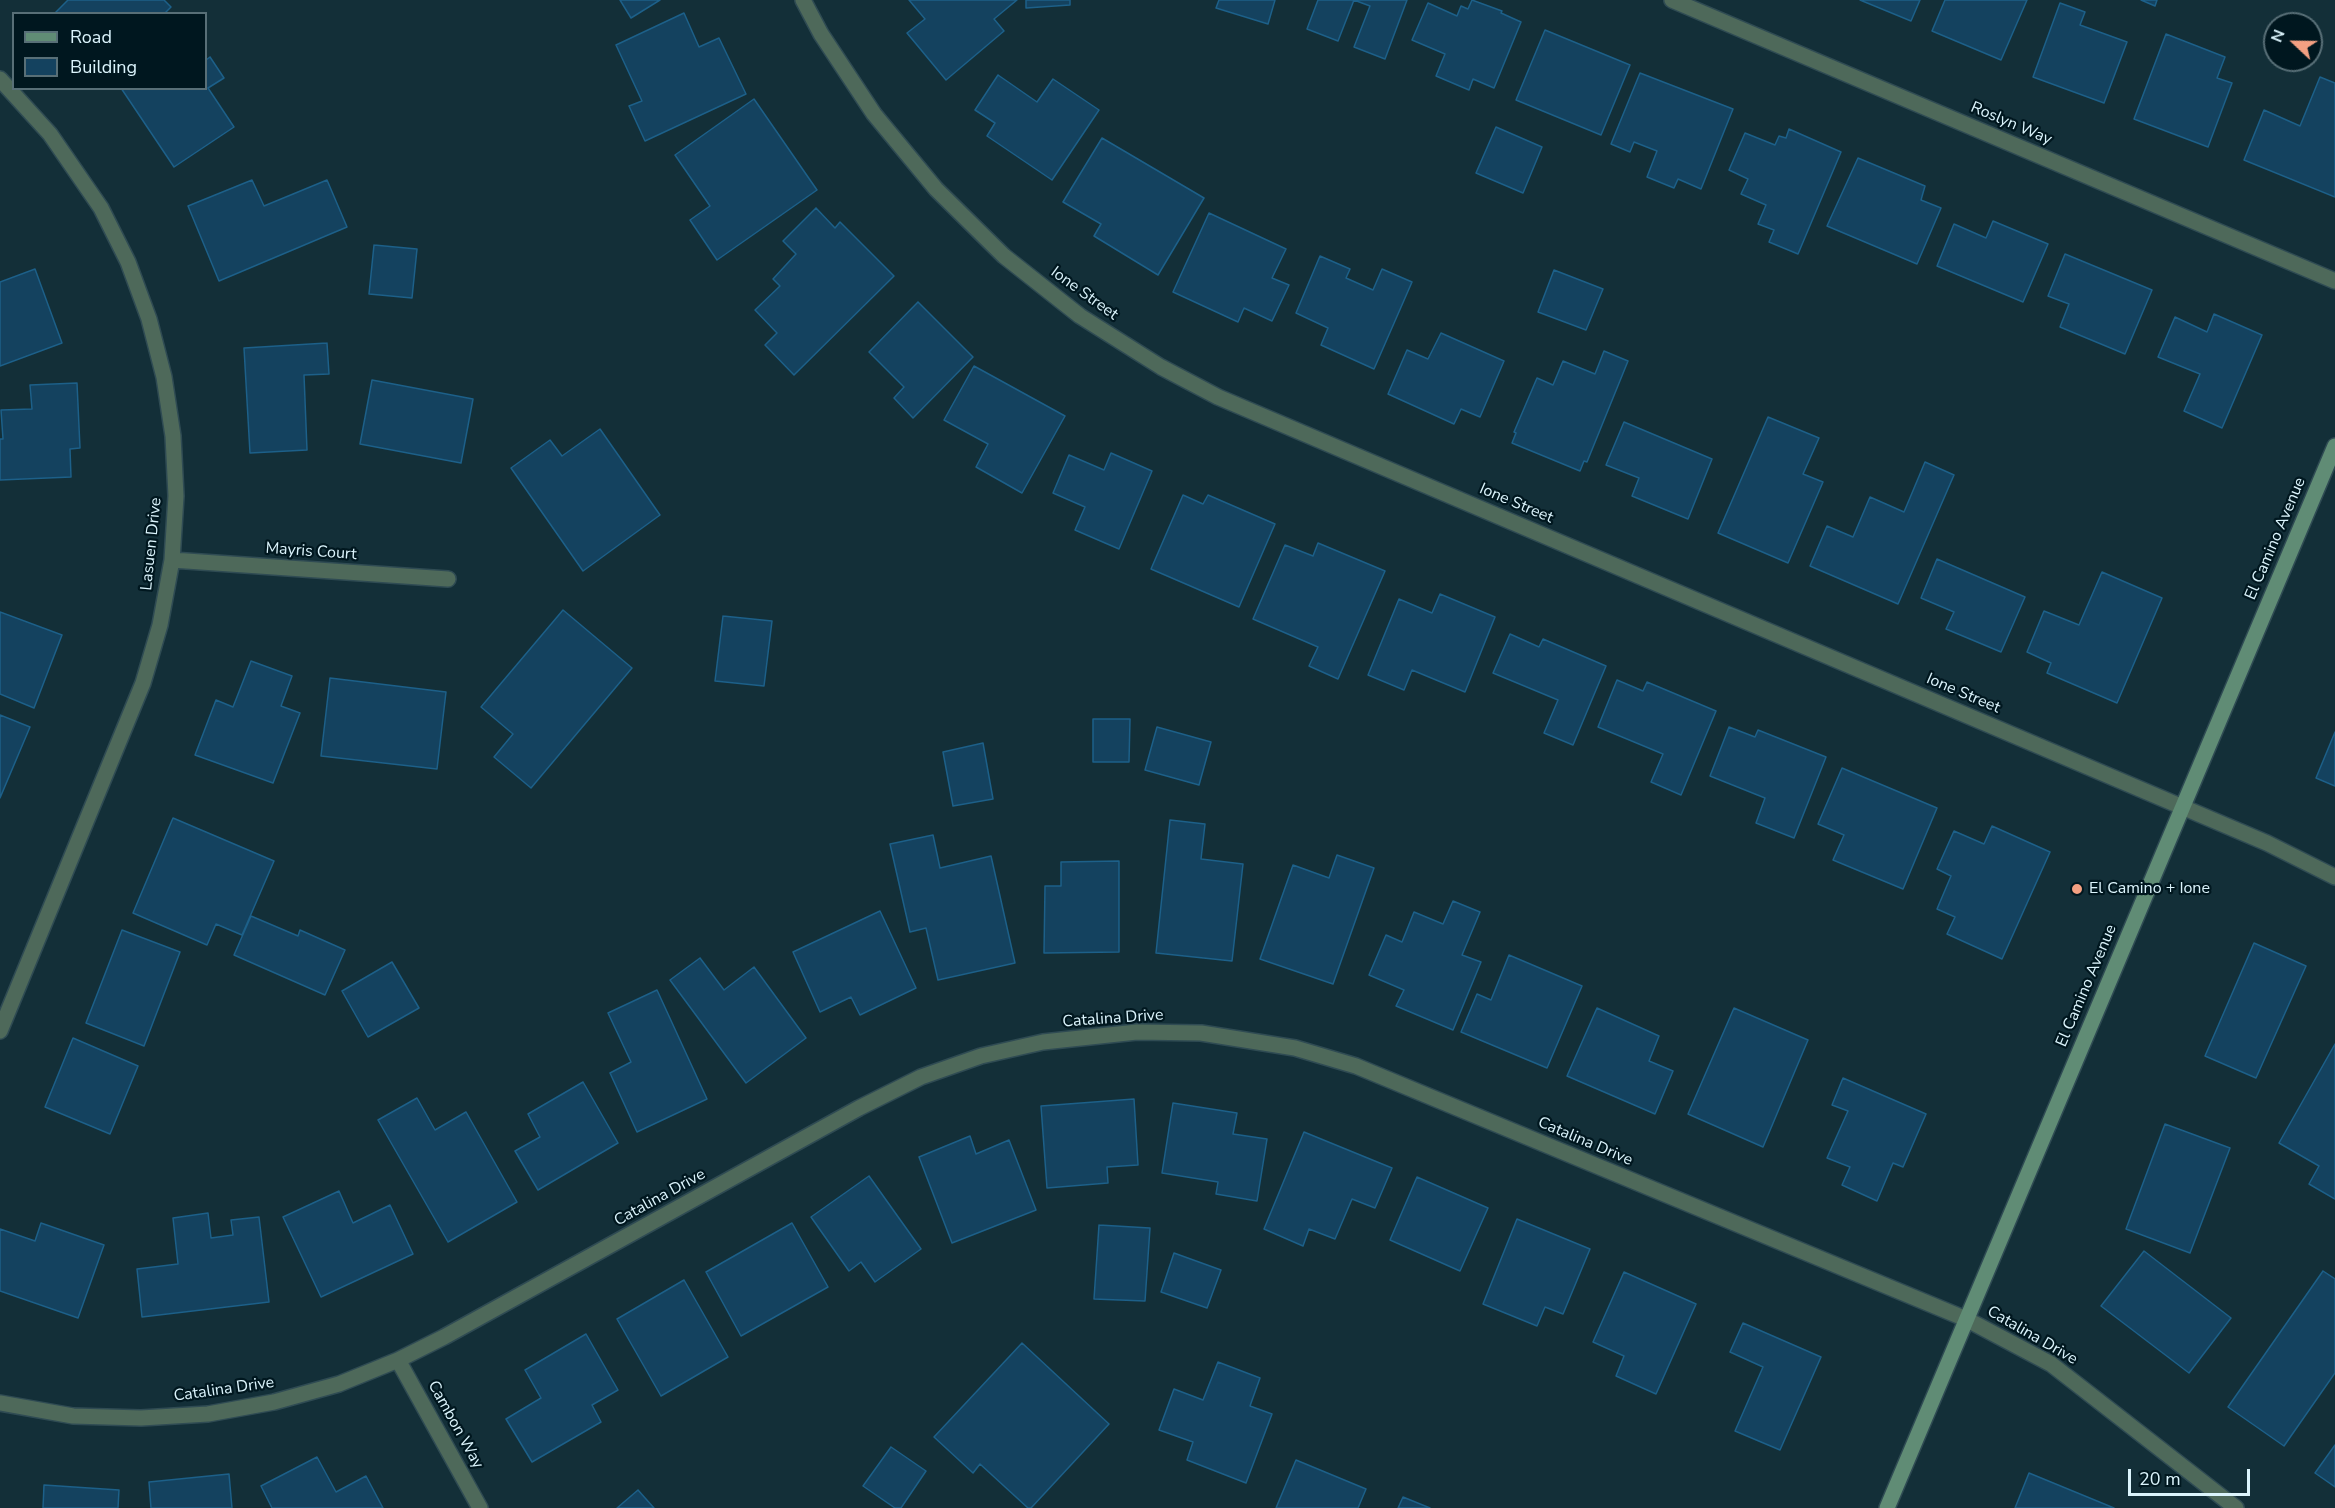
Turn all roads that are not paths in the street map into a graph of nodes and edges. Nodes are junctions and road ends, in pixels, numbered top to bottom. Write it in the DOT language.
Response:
graph roads {
  1 [pos="803,0"];
  2 [pos="1672,0"];
  3 [pos="0,79"];
  4 [pos="2335,281"];
  5 [pos="2335,446"];
  6 [pos="172,560"];
  7 [pos="448,579"];
  8 [pos="2182,807"];
  9 [pos="2335,877"];
  10 [pos="0,1031"];
  11 [pos="1966,1319"];
  12 [pos="399,1360"];
  13 [pos="0,1403"];
  14 [pos="480,1508"];
  15 [pos="1887,1508"];
  16 [pos="2236,1508"];
  1 -- 8 [label="street, Ione Street"];
  2 -- 4 [label="street, Roslyn Way"];
  3 -- 6 [label="street, Lasuen Drive"];
  5 -- 8 [label="main road, El Camino Avenue"];
  6 -- 7 [label="street, Mayris Court"];
  6 -- 10 [label="street, Lasuen Drive"];
  8 -- 9 [label="street, Ione Street"];
  8 -- 11 [label="main road, El Camino Avenue"];
  11 -- 12 [label="street, Catalina Drive"];
  11 -- 15 [label="main road, El Camino Avenue"];
  11 -- 16 [label="street, Catalina Drive"];
  12 -- 13 [label="street, Catalina Drive"];
  12 -- 14 [label="street, Cambon Way"];
}
